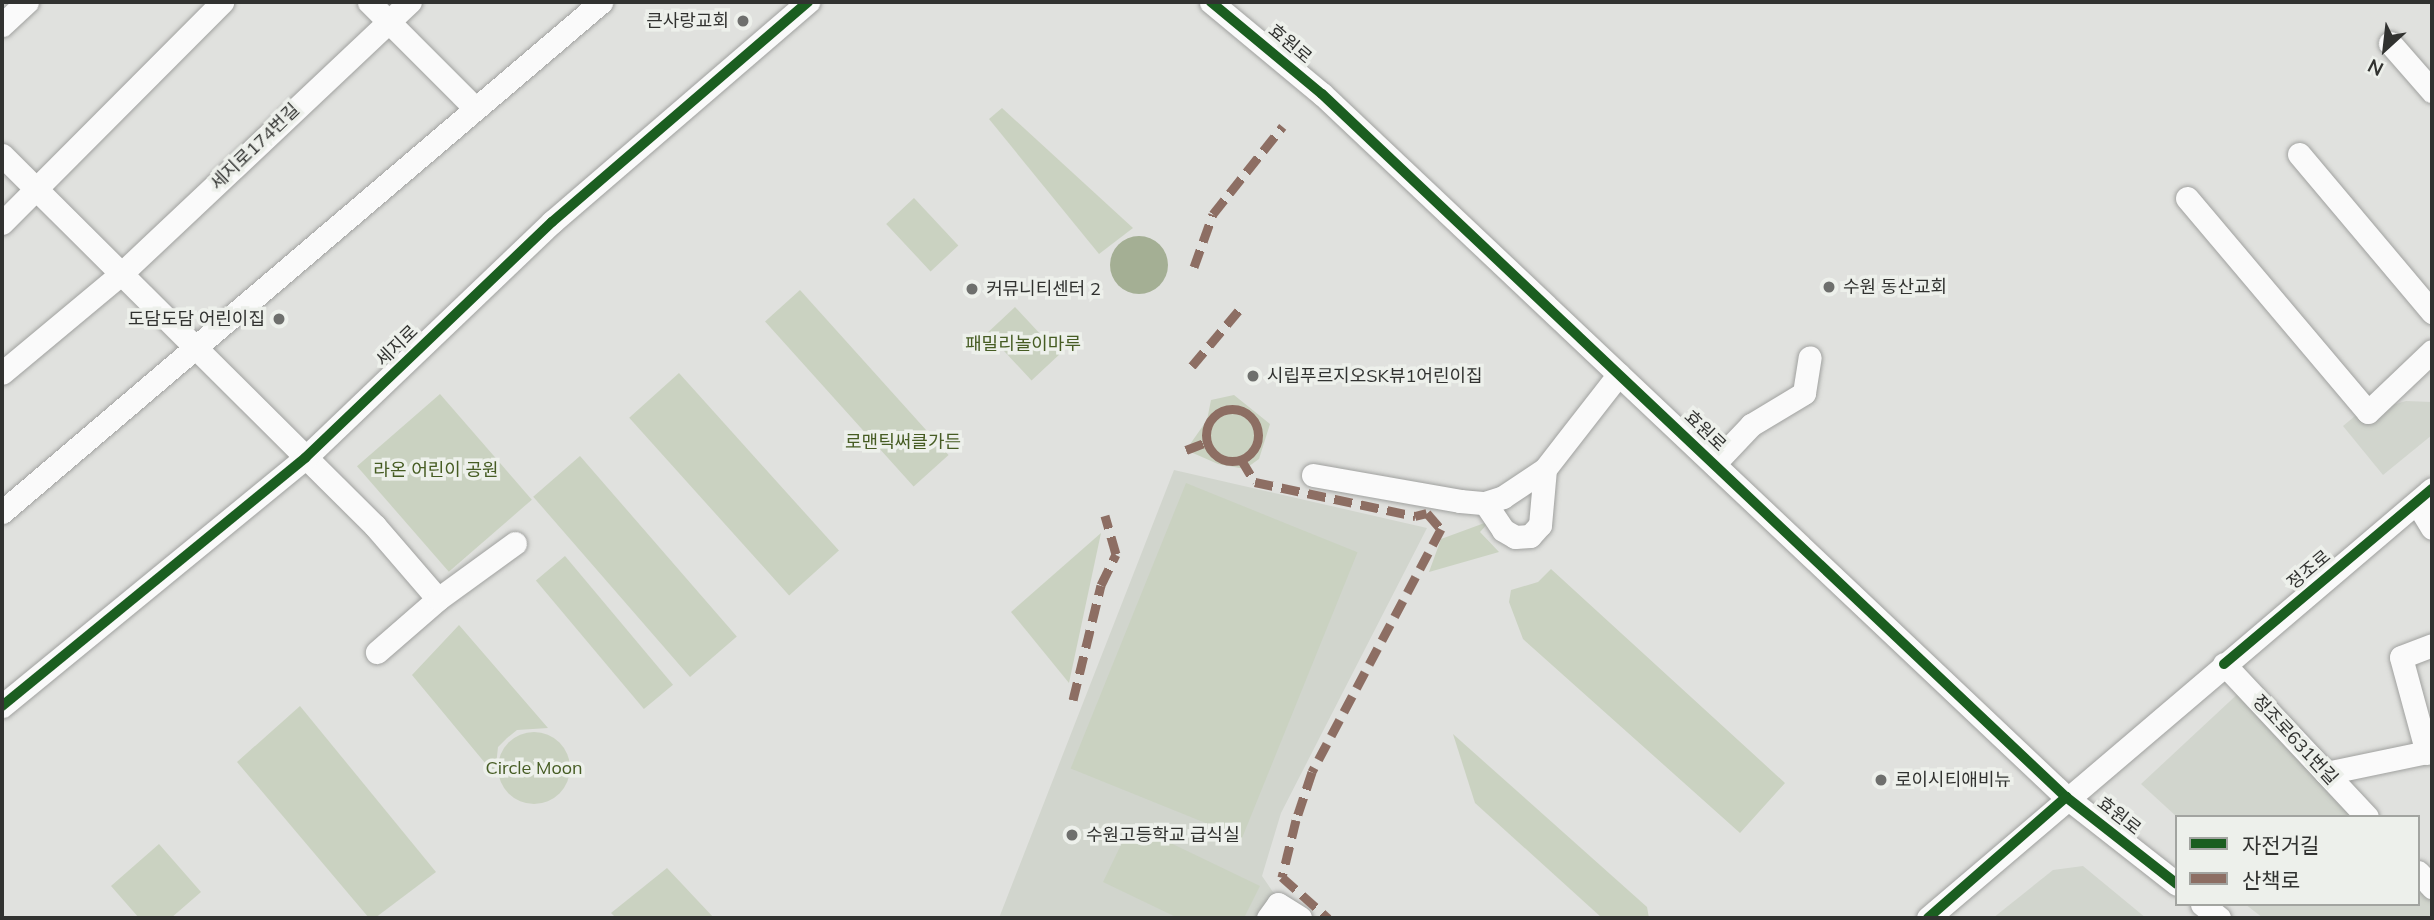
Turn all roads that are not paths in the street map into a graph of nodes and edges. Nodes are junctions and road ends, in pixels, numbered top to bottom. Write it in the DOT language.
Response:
graph roads {
  1 [pos="27,2"];
  2 [pos="222,2"];
  3 [pos="369,2"];
  4 [pos="410,2"];
  5 [pos="601,2"];
  6 [pos="808,2"];
  7 [pos="1211,2"];
  8 [pos="389,20"];
  9 [pos="2,25"];
  10 [pos="2390,43"];
  11 [pos="2432,91"];
  12 [pos="474,107"];
  13 [pos="2299,154"];
  14 [pos="2,155"];
  15 [pos="36,189"];
  16 [pos="2187,198"];
  17 [pos="2,223"];
  18 [pos="121,274"];
  19 [pos="2432,312"];
  20 [pos="196,344"];
  21 [pos="2432,351"];
  22 [pos="1810,357"];
  23 [pos="2,373"];
  24 [pos="1619,374"];
  25 [pos="305,458"];
  26 [pos="1714,464"];
  27 [pos="1545,469"];
  28 [pos="1313,475"];
  29 [pos="2427,496"];
  30 [pos="1485,503"];
  31 [pos="2,512"];
  32 [pos="2432,528"];
  33 [pos="516,543"];
  34 [pos="438,599"];
  35 [pos="2432,645"];
  36 [pos="377,652"];
  37 [pos="2224,664"];
  38 [pos="2,706"];
  39 [pos="2430,752"];
  40 [pos="2326,773"];
  41 [pos="2066,797"];
  42 [pos="2365,815"];
  43 [pos="2420,874"];
  44 [pos="2175,882"];
  45 [pos="2432,887"];
  46 [pos="2204,906"];
  47 [pos="1268,918"];
  48 [pos="1300,918"];
  49 [pos="1928,918"];
  50 [pos="2219,918"];
  1 -- 9 [label="street"];
  2 -- 15 [label="street"];
  3 -- 8 [label="street"];
  4 -- 8 [label="street, 세지로174번길"];
  5 -- 12 [label="street"];
  6 -- 25 [label="street, 세지로"];
  7 -- 24 [label="street, 효원로"];
  8 -- 12 [label="street"];
  8 -- 18 [label="street, 세지로174번길"];
  10 -- 11 [label="street"];
  12 -- 20 [label="street"];
  13 -- 19 [label="street"];
  14 -- 15 [label="street"];
  15 -- 17 [label="street"];
  15 -- 18 [label="street"];
  16 -- 21 [label="street"];
  18 -- 20 [label="street"];
  18 -- 23 [label="street, 세지로174번길"];
  20 -- 25 [label="street"];
  20 -- 31 [label="street"];
  22 -- 26 [label="street"];
  24 -- 26 [label="street, 효원로"];
  24 -- 27 [label="street"];
  25 -- 34 [label="street"];
  25 -- 38 [label="street, 세지로"];
  26 -- 41 [label="street, 효원로"];
  27 -- 30 [label="street"];
  27 -- 30 [label="street"];
  28 -- 30 [label="street"];
  29 -- 32 [label="street"];
  29 -- 37 [label="street, 정조로"];
  33 -- 34 [label="street"];
  34 -- 36 [label="street"];
  35 -- 39 [label="street"];
  37 -- 40 [label="street, 정조로631번길"];
  37 -- 41 [label="street, 정조로"];
  39 -- 40 [label="street"];
  40 -- 42 [label="street, 정조로631번길"];
  41 -- 44 [label="street, 효원로"];
  41 -- 49 [label="street, 정조로"];
  43 -- 45 [label="street"];
  46 -- 50 [label="street"];
  47 -- 48 [label="street"];
}
